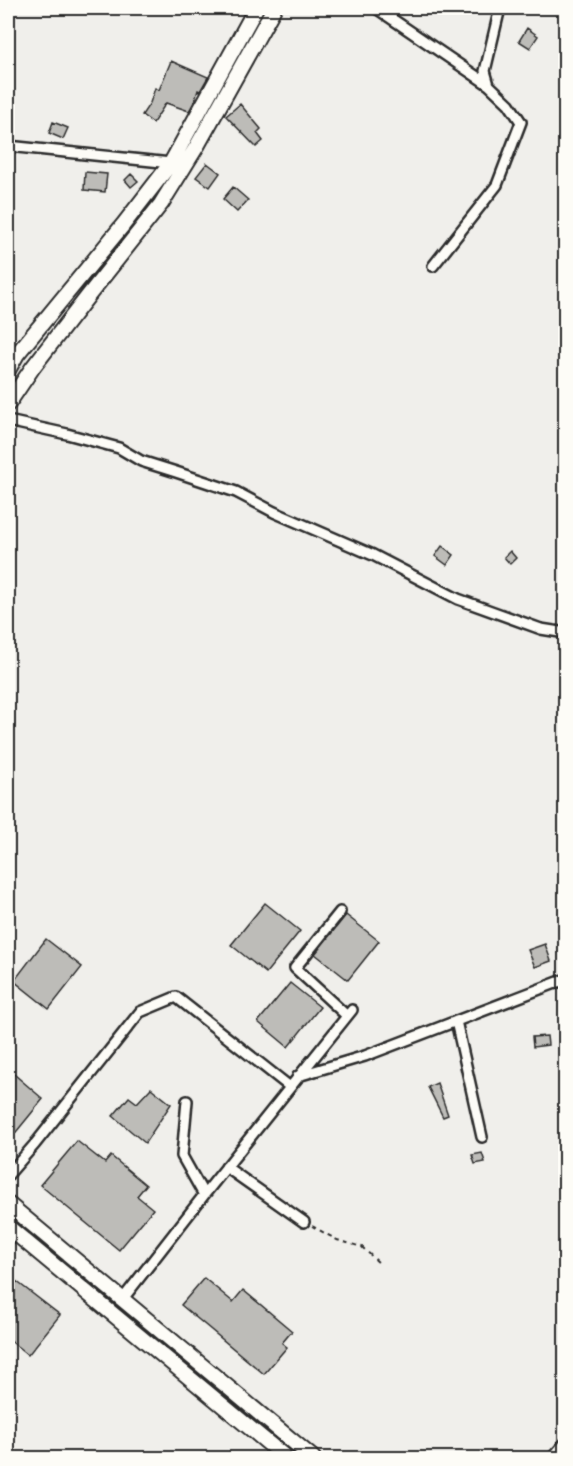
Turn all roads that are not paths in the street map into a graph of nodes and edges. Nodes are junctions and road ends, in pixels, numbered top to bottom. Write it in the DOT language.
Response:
graph roads {
  1 [pos="256,8"];
  2 [pos="274,8"];
  3 [pos="376,8"];
  4 [pos="500,8"];
  5 [pos="489,85"];
  6 [pos="8,146"];
  7 [pos="171,163"];
  8 [pos="433,266"];
  9 [pos="8,370"];
  10 [pos="8,404"];
  11 [pos="8,421"];
  12 [pos="566,633"];
  13 [pos="340,912"];
  14 [pos="566,979"];
  15 [pos="456,1021"];
  16 [pos="298,1076"];
  17 [pos="290,1087"];
  18 [pos="187,1101"];
  19 [pos="482,1137"];
  20 [pos="226,1167"];
  21 [pos="8,1175"];
  22 [pos="204,1195"];
  23 [pos="8,1204"];
  24 [pos="304,1222"];
  25 [pos="8,1227"];
  26 [pos="122,1300"];
  27 [pos="566,1442"];
  28 [pos="286,1458"];
  29 [pos="313,1458"];
  30 [pos="552,1458"];
  1 -- 7 [label="main road"];
  2 -- 10 [label="main road"];
  3 -- 5 [label="street"];
  4 -- 5 [label="street"];
  5 -- 8 [label="street"];
  6 -- 7 [label="street"];
  7 -- 9 [label="main road"];
  11 -- 12 [label="street"];
  13 -- 16 [label="street"];
  14 -- 15 [label="street"];
  15 -- 16 [label="street"];
  15 -- 19 [label="street"];
  16 -- 17 [label="street"];
  17 -- 20 [label="street"];
  17 -- 21 [label="street"];
  18 -- 22 [label="street"];
  20 -- 22 [label="street"];
  20 -- 24 [label="street"];
  22 -- 26 [label="street"];
  23 -- 26 [label="main road"];
  25 -- 28 [label="main road"];
  26 -- 29 [label="main road"];
  27 -- 30 [label="street"];
}
